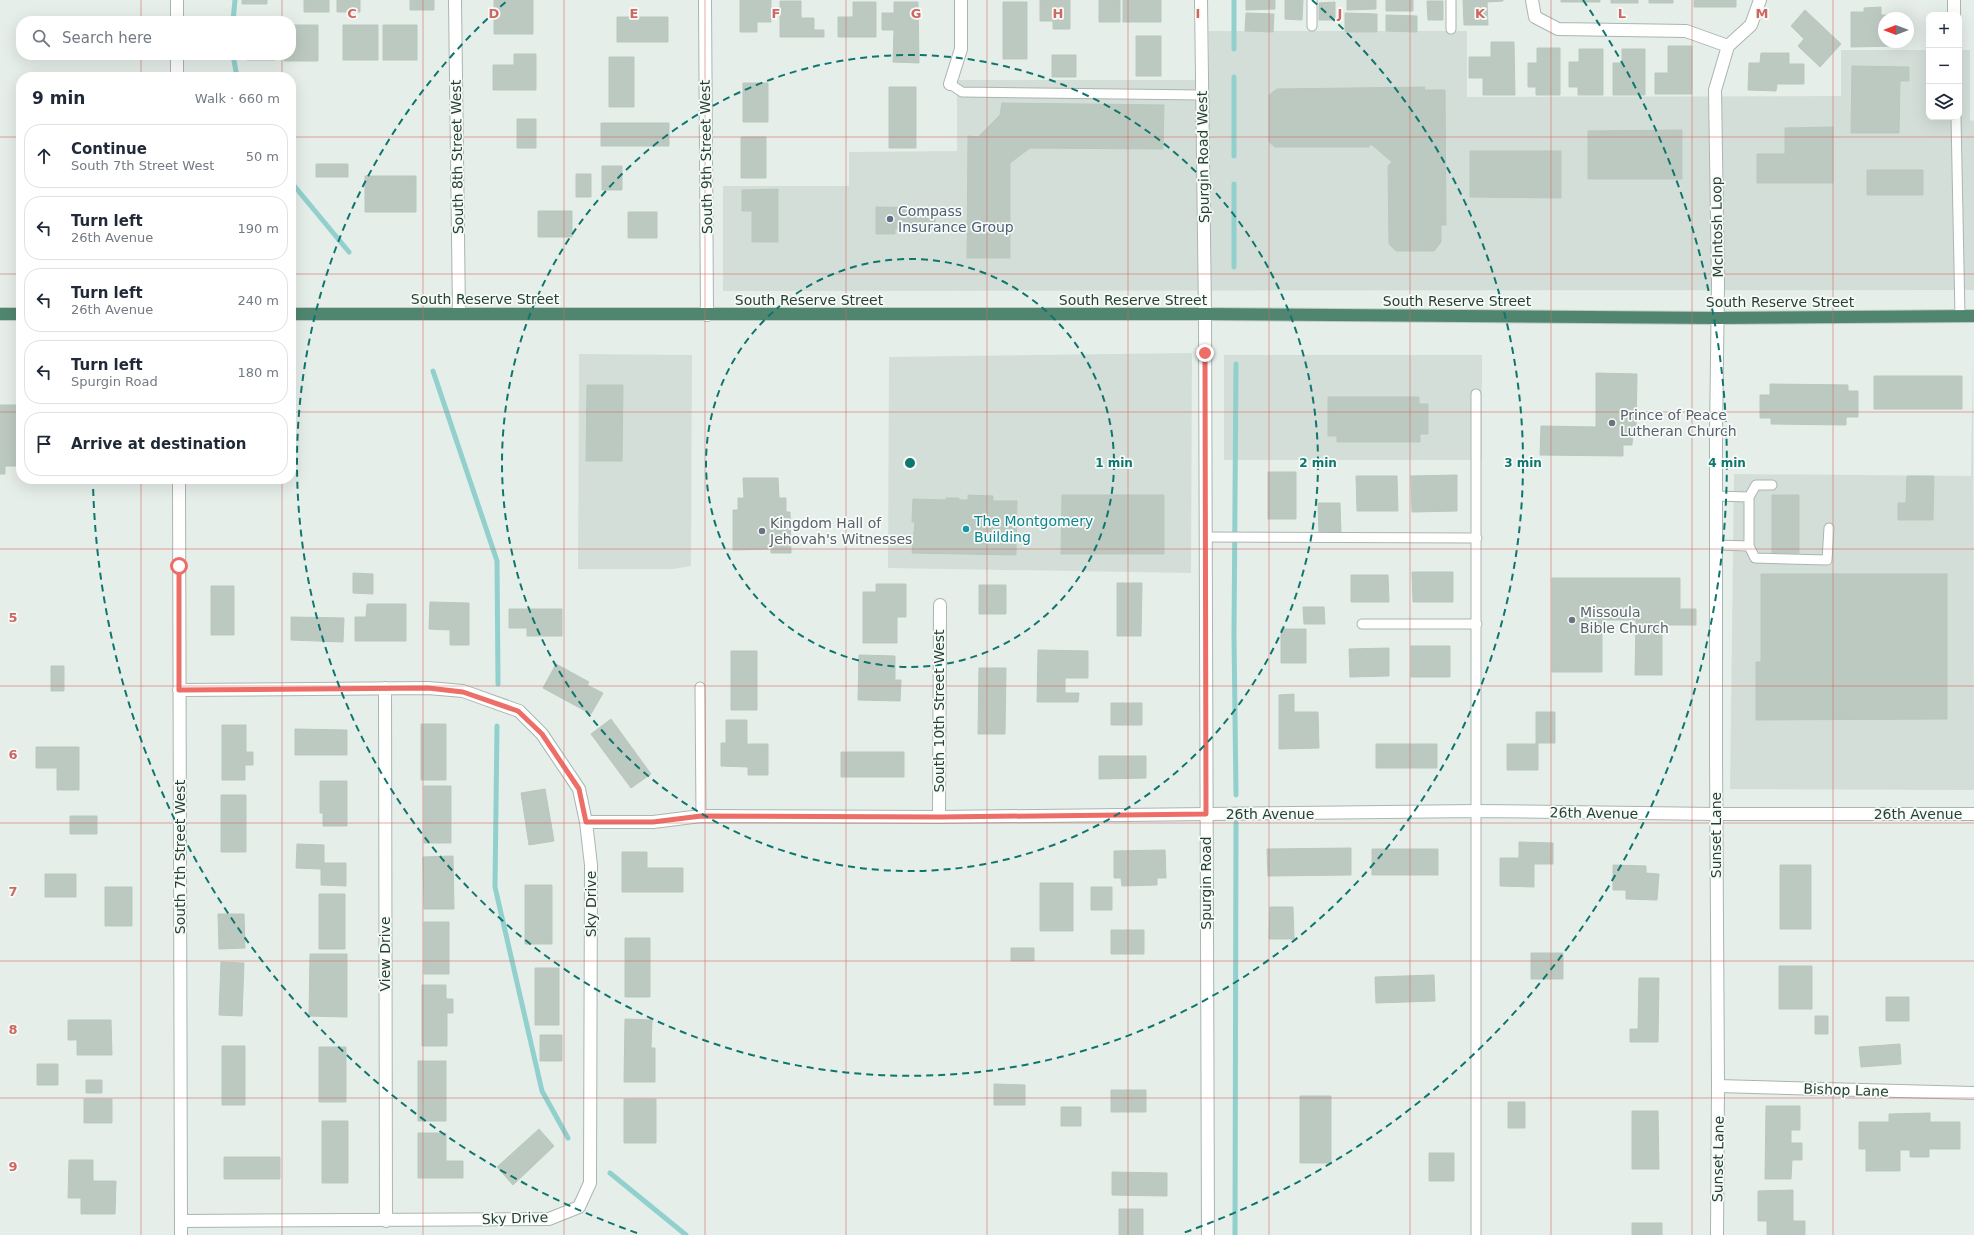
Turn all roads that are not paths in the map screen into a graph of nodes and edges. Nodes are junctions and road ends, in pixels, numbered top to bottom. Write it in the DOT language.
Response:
graph roads {
  1 [pos="176,0"];
  2 [pos="455,0"];
  3 [pos="705,0"];
  4 [pos="961,0"];
  5 [pos="1202,0"];
  6 [pos="1312,0"];
  7 [pos="1451,0"];
  8 [pos="1532,0"];
  9 [pos="1760,0"];
  10 [pos="1954,0"];
  11 [pos="1954,12"];
  12 [pos="177,16"];
  13 [pos="1312,26"];
  14 [pos="1451,29"];
  15 [pos="1728,46"];
  16 [pos="177,60"];
  17 [pos="177,72"];
  18 [pos="950,84"];
  19 [pos="1202,95"];
  20 [pos="1956,120"];
  21 [pos="0,314"];
  22 [pos="16,314"];
  23 [pos="296,314"];
  24 [pos="460,314"];
  25 [pos="1205,314"];
  26 [pos="707,315"];
  27 [pos="1960,316"];
  28 [pos="1974,316"];
  29 [pos="1717,318"];
  30 [pos="1476,394"];
  31 [pos="1716,434"];
  32 [pos="179,484"];
  33 [pos="1772,485"];
  34 [pos="1716,496"];
  35 [pos="1749,497"];
  36 [pos="1829,528"];
  37 [pos="1205,538"];
  38 [pos="1477,538"];
  39 [pos="1716,546"];
  40 [pos="1749,546"];
  41 [pos="940,605"];
  42 [pos="1362,624"];
  43 [pos="1477,624"];
  44 [pos="700,687"];
  45 [pos="385,688"];
  46 [pos="179,690"];
  47 [pos="1477,811"];
  48 [pos="1206,814"];
  49 [pos="1716,814"];
  50 [pos="1974,814"];
  51 [pos="701,816"];
  52 [pos="939,817"];
  53 [pos="586,822"];
  54 [pos="1718,1086"];
  55 [pos="1974,1093"];
  56 [pos="181,1221"];
  57 [pos="386,1221"];
  58 [pos="181,1235"];
  59 [pos="1208,1235"];
  60 [pos="1476,1235"];
  61 [pos="1717,1235"];
  1 -- 12 [label="street"];
  2 -- 24 [label="street, South 8th Street West"];
  3 -- 26 [label="street, South 9th Street West"];
  4 -- 18 [label="street"];
  5 -- 19 [label="street, Spurgin Road West"];
  6 -- 13 [label="lane"];
  7 -- 14 [label="lane"];
  8 -- 15 [label="street"];
  9 -- 15 [label="street, McIntosh Loop"];
  10 -- 11 [label="street"];
  15 -- 29 [label="street, McIntosh Loop"];
  16 -- 17 [label="street"];
  18 -- 19 [label="lane"];
  19 -- 25 [label="street, Spurgin Road West"];
  20 -- 27 [label="lane"];
  21 -- 22 [label="highway"];
  23 -- 24 [label="highway, South Reserve Street"];
  24 -- 26 [label="highway, South Reserve Street"];
  25 -- 26 [label="highway, South Reserve Street"];
  25 -- 29 [label="highway, South Reserve Street"];
  25 -- 37 [label="street, Spurgin Road"];
  27 -- 28 [label="highway, South Reserve Street"];
  27 -- 29 [label="highway, South Reserve Street"];
  29 -- 31 [label="street, McIntosh Loop"];
  30 -- 38 [label="lane"];
  31 -- 34 [label="street, Sunset Lane"];
  32 -- 46 [label="street, South 7th Street West"];
  33 -- 35 [label="lane"];
  34 -- 35 [label="lane"];
  34 -- 39 [label="street, Sunset Lane"];
  35 -- 40 [label="lane"];
  36 -- 40 [label="lane"];
  37 -- 38 [label="lane"];
  37 -- 48 [label="street, Spurgin Road"];
  38 -- 43 [label="lane"];
  39 -- 40 [label="lane"];
  39 -- 49 [label="street, Sunset Lane"];
  41 -- 52 [label="street, South 10th Street West"];
  42 -- 43 [label="lane"];
  43 -- 47 [label="lane"];
  44 -- 51 [label="lane"];
  45 -- 46 [label="street"];
  45 -- 53 [label="street"];
  45 -- 57 [label="street, View Drive"];
  46 -- 56 [label="street, South 7th Street West"];
  47 -- 48 [label="street, 26th Avenue"];
  47 -- 49 [label="street, 26th Avenue"];
  47 -- 60 [label="lane"];
  48 -- 52 [label="street, 26th Avenue"];
  48 -- 59 [label="street, Spurgin Road"];
  49 -- 50 [label="street, 26th Avenue"];
  49 -- 54 [label="street, Sunset Lane"];
  51 -- 52 [label="street, 26th Avenue"];
  51 -- 53 [label="street, 26th Avenue"];
  53 -- 57 [label="street, Sky Drive"];
  54 -- 55 [label="street, Bishop Lane"];
  54 -- 61 [label="street, Sunset Lane"];
  56 -- 57 [label="street, Sky Drive"];
  56 -- 58 [label="street, South 7th Street West"];
}
